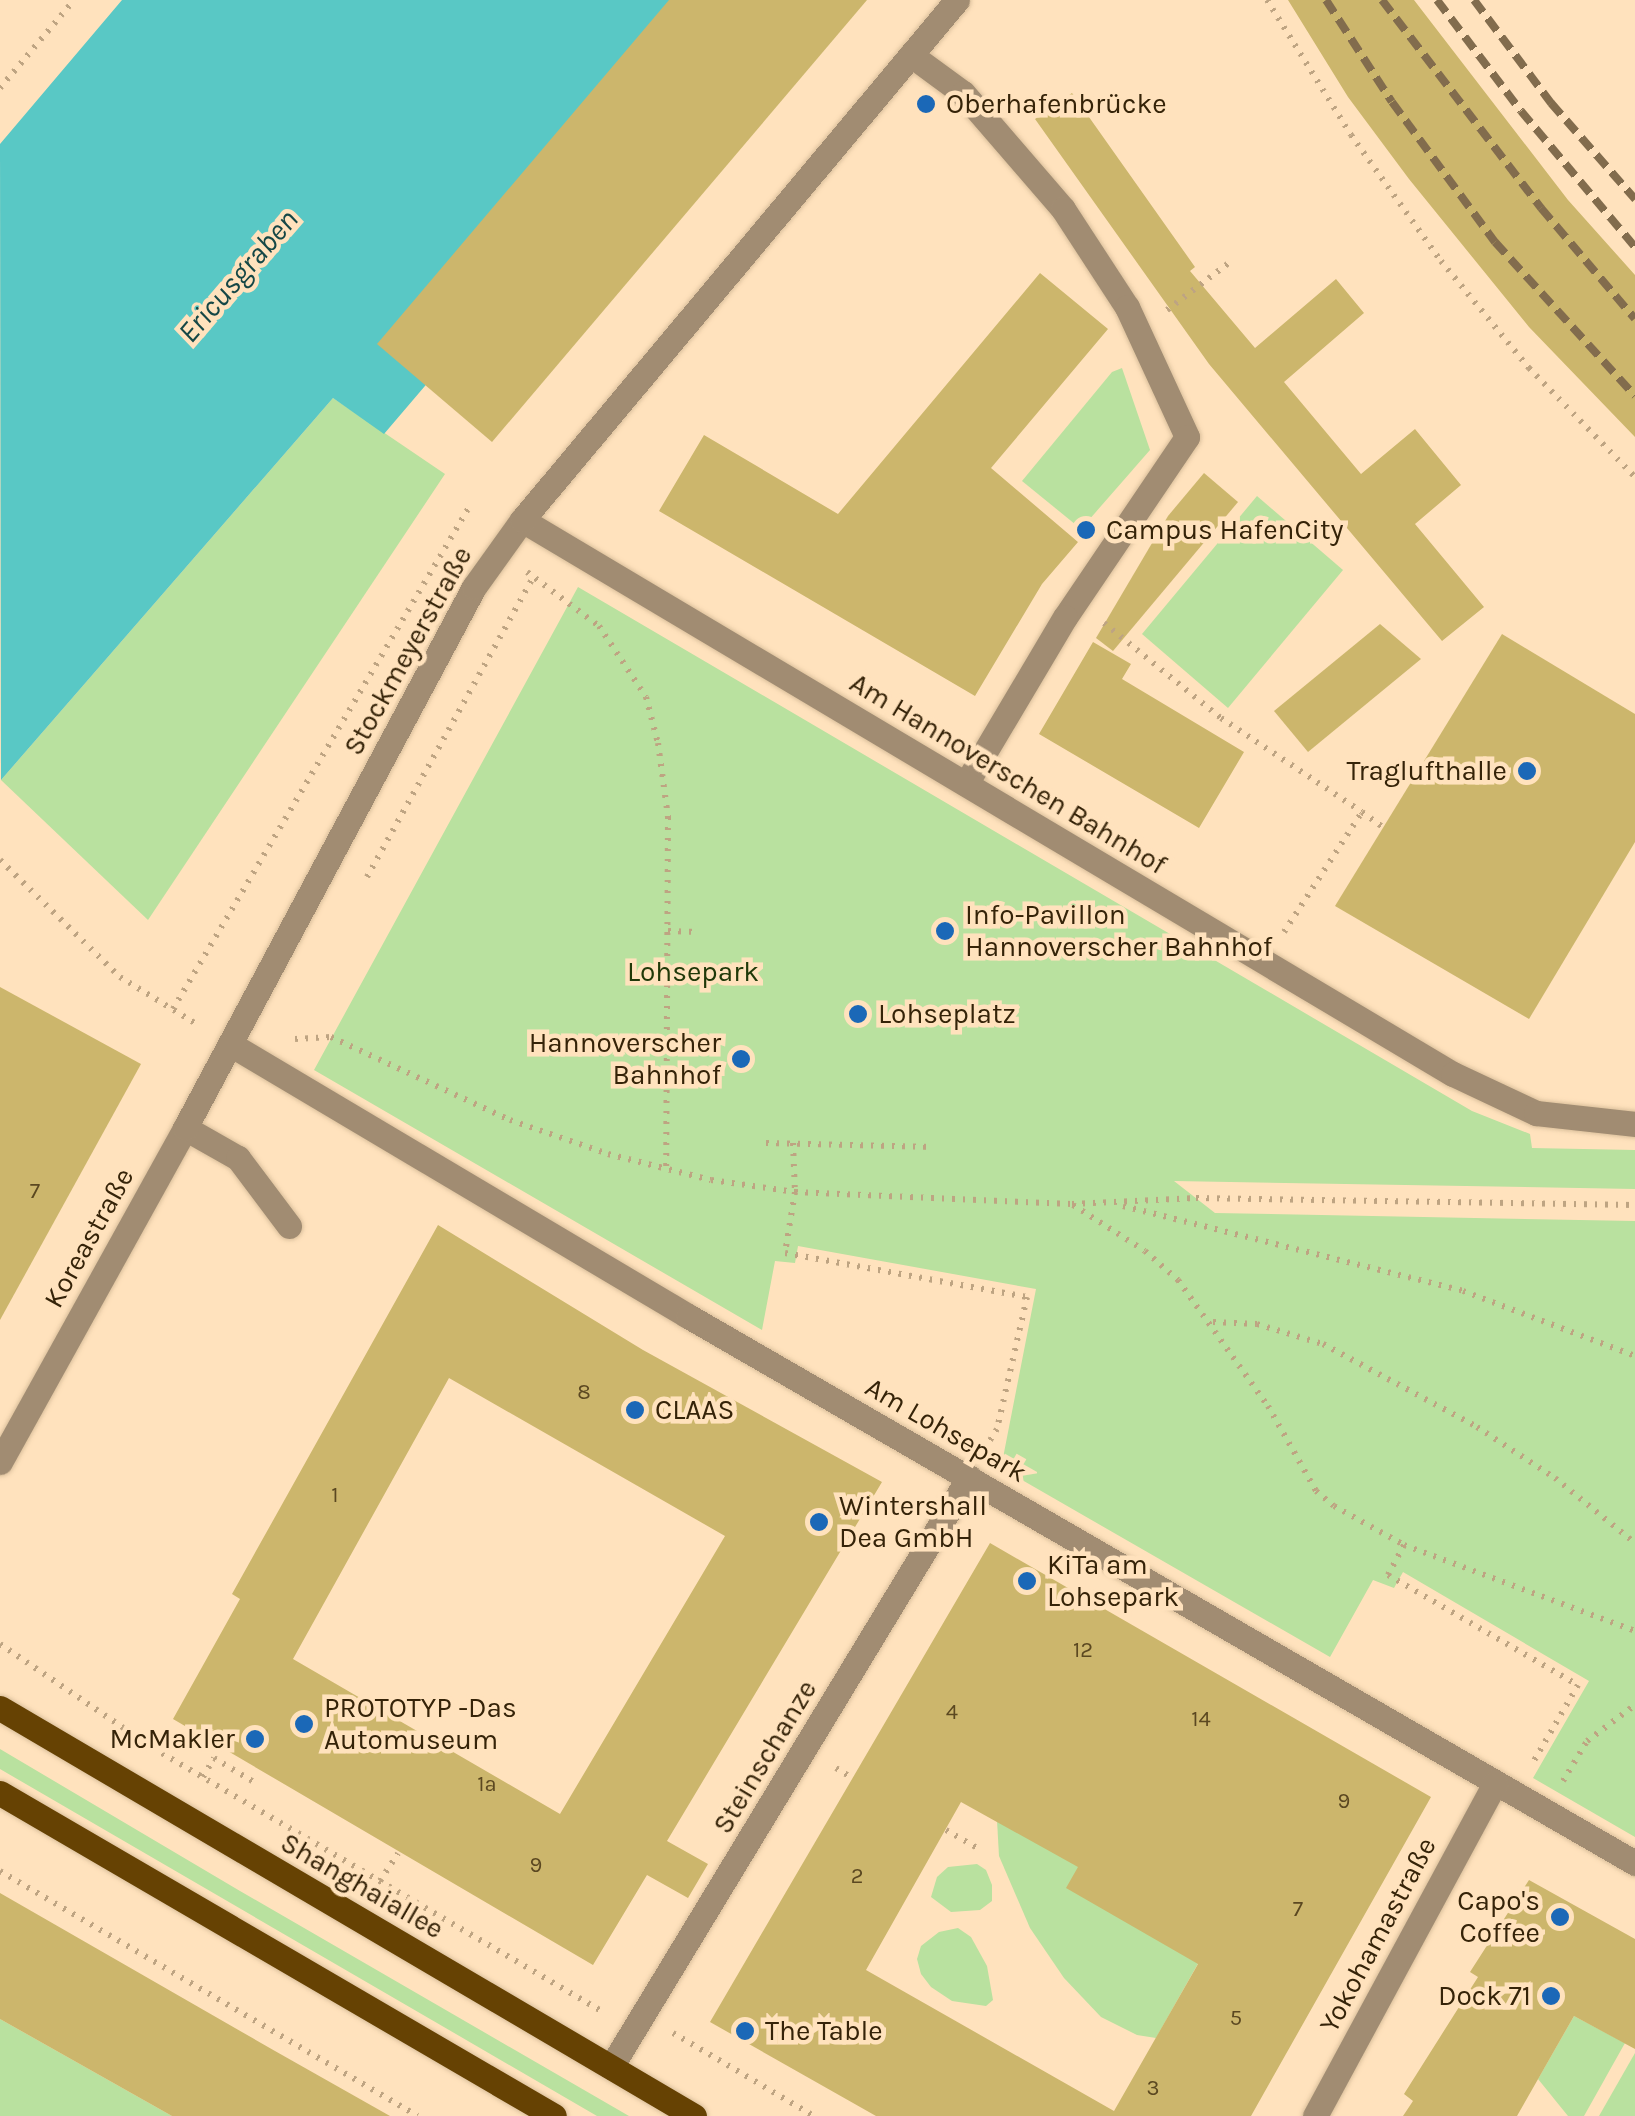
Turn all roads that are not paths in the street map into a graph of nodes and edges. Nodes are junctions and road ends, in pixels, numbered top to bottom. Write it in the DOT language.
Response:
graph roads {
  1 [pos="957,0"];
  2 [pos="911,54"];
  3 [pos="522,520"];
  4 [pos="966,784"];
  5 [pos="230,1044"];
  6 [pos="1635,1124"];
  7 [pos="185,1128"];
  8 [pos="288,1226"];
  9 [pos="0,1462"];
  10 [pos="969,1476"];
  11 [pos="0,1708"];
  12 [pos="1505,1789"];
  13 [pos="0,1794"];
  14 [pos="1635,1864"];
  15 [pos="611,2067"];
  16 [pos="554,2116"];
  17 [pos="694,2116"];
  18 [pos="1316,2116"];
  1 -- 2 [label="street, Stockmeyerstraße"];
  2 -- 3 [label="street, Stockmeyerstraße"];
  2 -- 4 [label="street"];
  3 -- 4 [label="street, Am Hannoverschen Bahnhof"];
  3 -- 5 [label="street, Stockmeyerstraße"];
  4 -- 6 [label="street, Am Hannoverschen Bahnhof"];
  5 -- 7 [label="street, Koreastraße"];
  5 -- 10 [label="street, Am Lohsepark"];
  7 -- 8 [label="street"];
  7 -- 9 [label="street, Koreastraße"];
  10 -- 12 [label="street, Am Lohsepark"];
  10 -- 15 [label="street, Steinschanze"];
  11 -- 15 [label="main road, Shanghaiallee"];
  12 -- 14 [label="street, Am Lohsepark"];
  12 -- 18 [label="street, Yokohamastraße"];
  13 -- 16 [label="main road"];
  15 -- 17 [label="main road, Shanghaiallee"];
}
